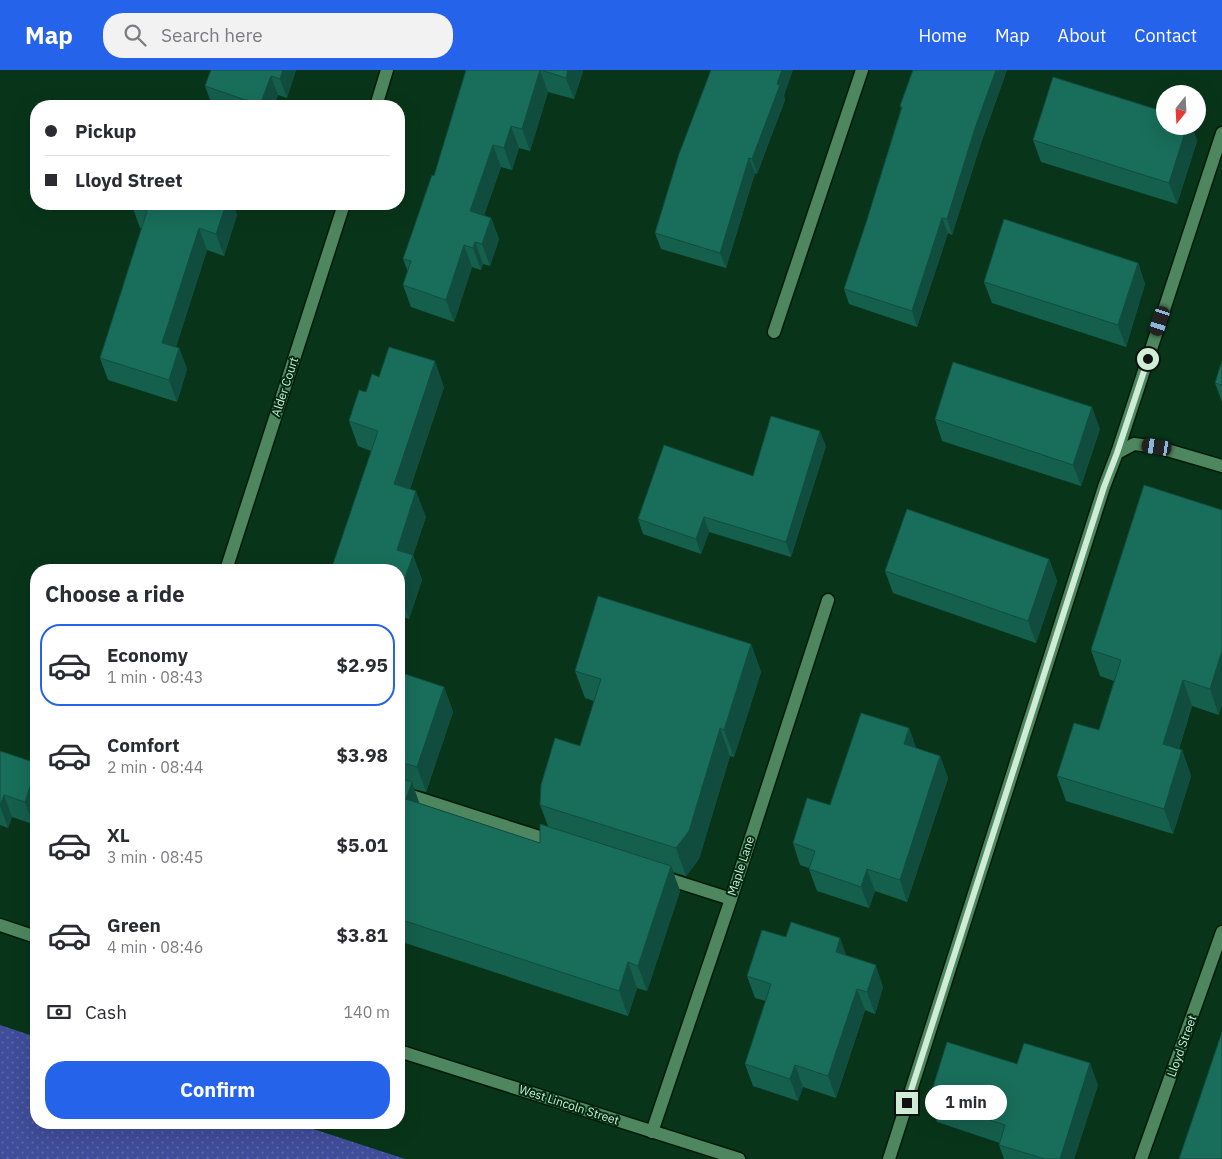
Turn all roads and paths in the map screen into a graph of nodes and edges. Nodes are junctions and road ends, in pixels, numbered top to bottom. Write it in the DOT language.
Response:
graph roads {
  1 [pos="388,70"];
  2 [pos="862,70"];
  3 [pos="378,100"];
  4 [pos="1222,133"];
  5 [pos="342,210"];
  6 [pos="774,332"];
  7 [pos="1117,453"];
  8 [pos="1222,466"];
  9 [pos="228,564"];
  10 [pos="828,600"];
  11 [pos="405,794"];
  12 [pos="569,847"];
  13 [pos="655,875"];
  14 [pos="731,899"];
  15 [pos="0,925"];
  16 [pos="1222,932"];
  17 [pos="30,935"];
  18 [pos="405,1053"];
  19 [pos="652,1132"];
  20 [pos="739,1159"];
  21 [pos="889,1159"];
  22 [pos="1142,1159"];
  1 -- 3 [label="street"];
  2 -- 6 [label="street"];
  4 -- 7 [label="street"];
  5 -- 9 [label="street, Alder Court"];
  7 -- 8 [label="street"];
  7 -- 21 [label="street"];
  10 -- 14 [label="street, Maple Lane"];
  11 -- 12 [label="street"];
  13 -- 14 [label="street"];
  14 -- 19 [label="street, Maple Lane"];
  15 -- 17 [label="street"];
  16 -- 22 [label="street, Lloyd Street"];
  18 -- 19 [label="street, West Lincoln Street"];
  19 -- 20 [label="street, West Lincoln Street"];
}
